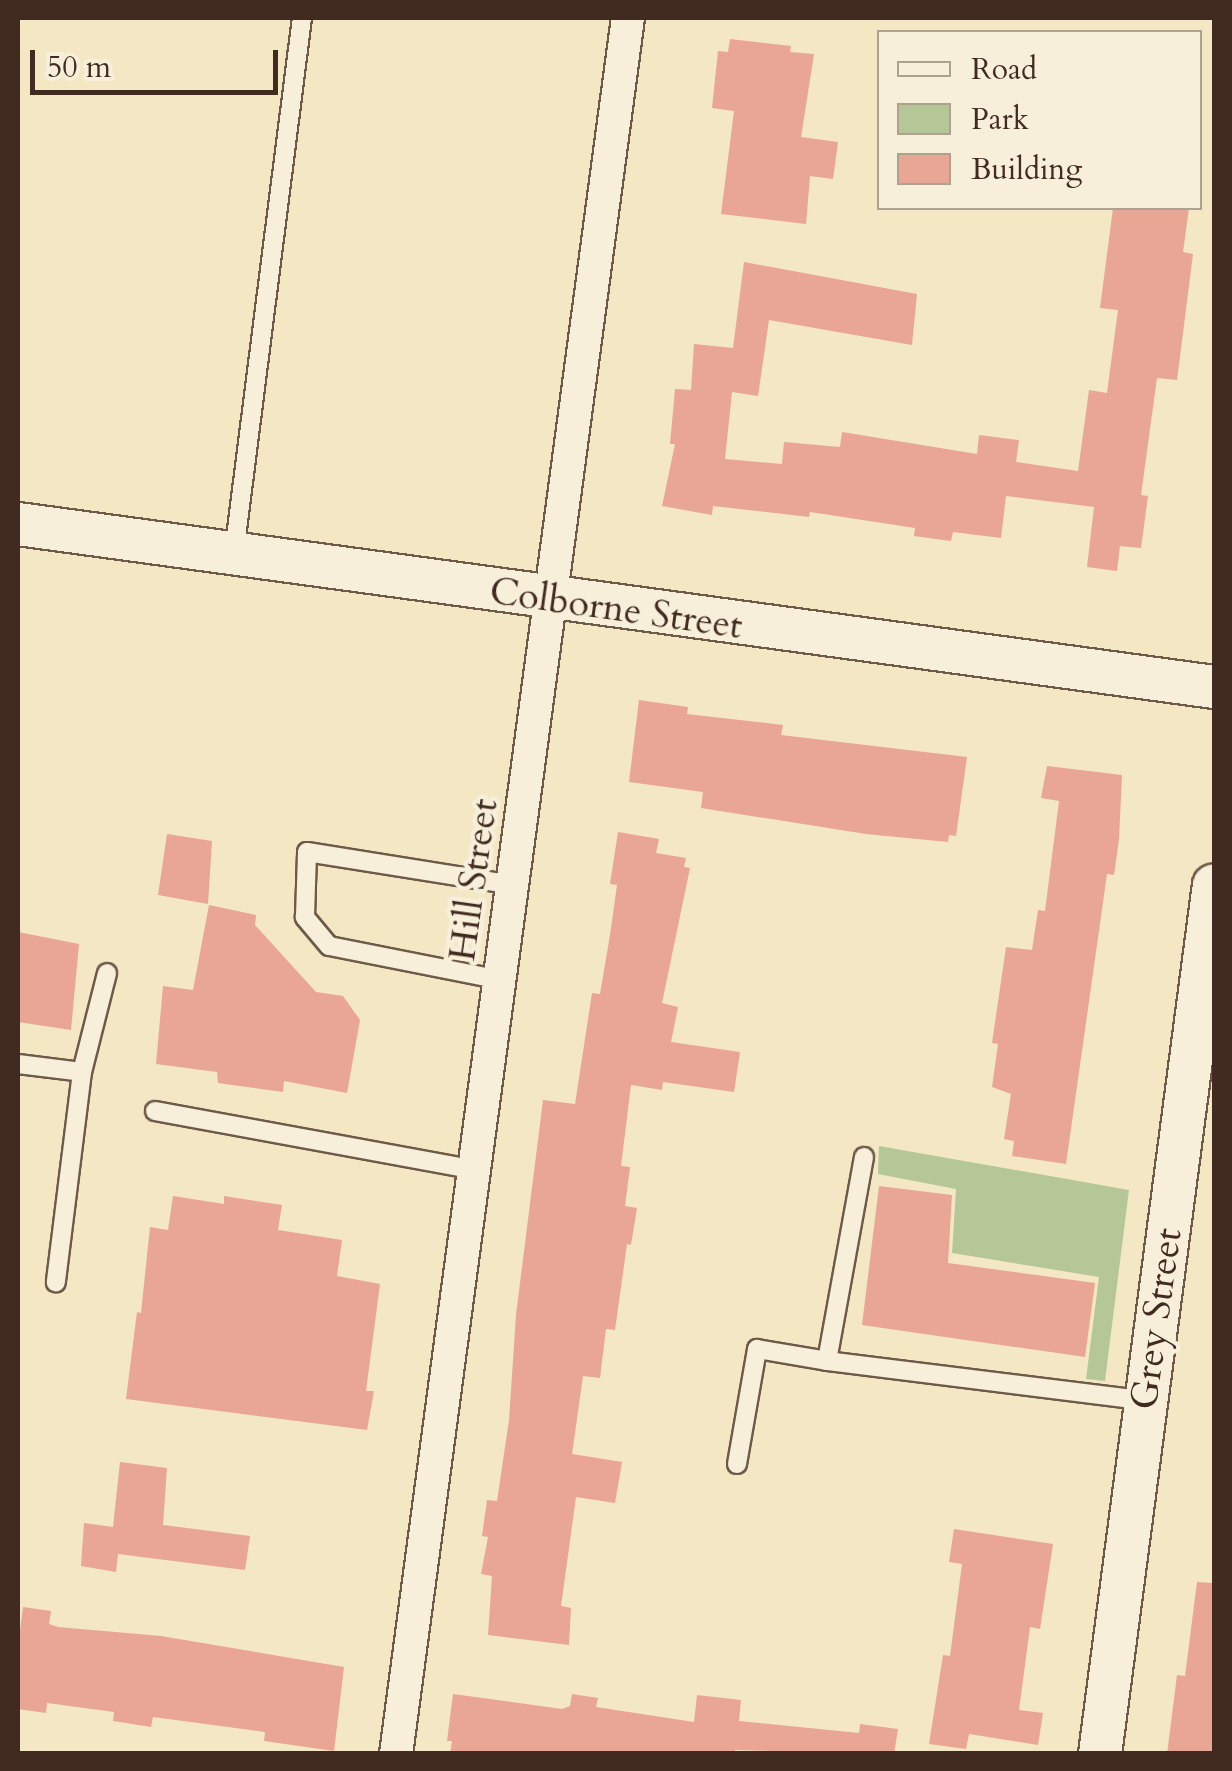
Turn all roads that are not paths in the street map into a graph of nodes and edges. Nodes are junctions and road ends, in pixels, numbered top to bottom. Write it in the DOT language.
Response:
graph roads {
  1 [pos="302,18"];
  2 [pos="628,18"];
  3 [pos="18,524"];
  4 [pos="234,554"];
  5 [pos="552,601"];
  6 [pos="1214,688"];
  7 [pos="514,885"];
  8 [pos="1214,885"];
  9 [pos="107,973"];
  10 [pos="501,980"];
  11 [pos="18,1064"];
  12 [pos="82,1072"];
  13 [pos="155,1111"];
  14 [pos="864,1157"];
  15 [pos="475,1170"];
  16 [pos="56,1282"];
  17 [pos="826,1360"];
  18 [pos="1147,1400"];
  19 [pos="737,1464"];
  20 [pos="396,1754"];
  21 [pos="1100,1754"];
  1 -- 4 [label="lane"];
  2 -- 5 [label="street, Hill Street"];
  3 -- 4 [label="street, Colborne Street"];
  4 -- 5 [label="street, Colborne Street"];
  5 -- 6 [label="street, Colborne Street"];
  5 -- 7 [label="street, Hill Street"];
  7 -- 10 [label="street, Hill Street"];
  7 -- 10 [label="lane"];
  8 -- 18 [label="street, Grey Street"];
  9 -- 12 [label="lane"];
  10 -- 15 [label="street, Hill Street"];
  11 -- 12 [label="lane"];
  12 -- 16 [label="lane"];
  13 -- 15 [label="lane"];
  14 -- 17 [label="lane"];
  15 -- 20 [label="street, Hill Street"];
  17 -- 18 [label="lane"];
  17 -- 19 [label="lane"];
  18 -- 21 [label="street, Grey Street"];
}
